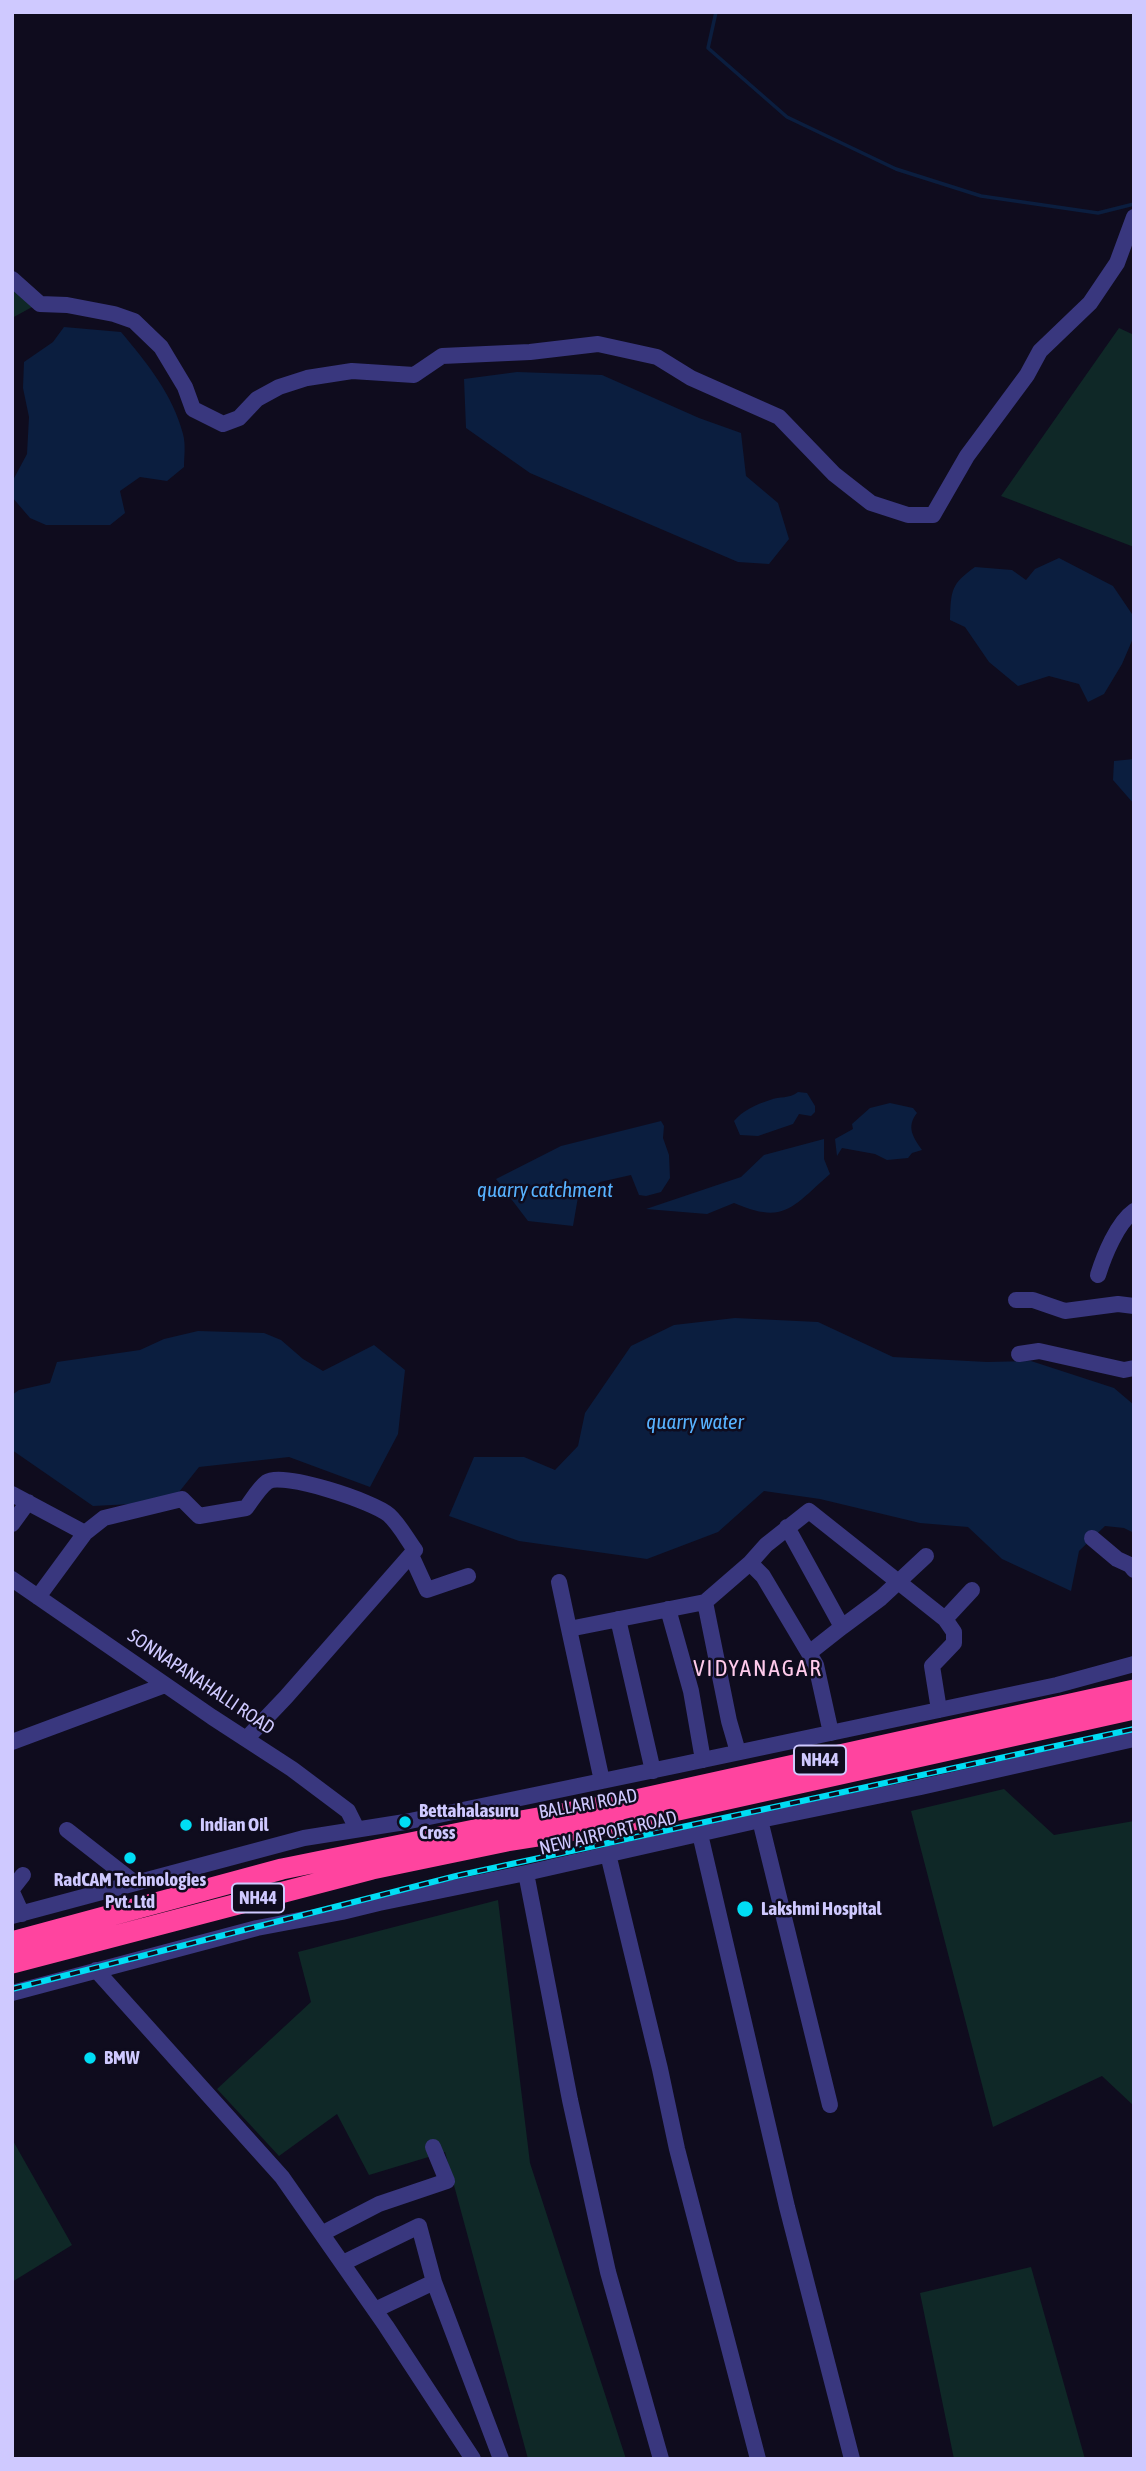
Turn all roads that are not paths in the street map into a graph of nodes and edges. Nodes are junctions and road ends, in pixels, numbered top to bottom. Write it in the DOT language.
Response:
graph roads {
  1 [pos="1134,217"];
  2 [pos="12,279"];
  3 [pos="1132,1207"];
  4 [pos="1098,1275"];
  5 [pos="1016,1300"];
  6 [pos="1134,1306"];
  7 [pos="1019,1354"];
  8 [pos="1134,1368"];
  9 [pos="12,1494"];
  10 [pos="28,1502"];
  11 [pos="12,1524"];
  12 [pos="787,1527"];
  13 [pos="85,1533"];
  14 [pos="1092,1538"];
  15 [pos="411,1555"];
  16 [pos="926,1556"];
  17 [pos="750,1563"];
  18 [pos="1134,1570"];
  19 [pos="468,1576"];
  20 [pos="12,1580"];
  21 [pos="559,1582"];
  22 [pos="899,1583"];
  23 [pos="972,1591"];
  24 [pos="38,1597"];
  25 [pos="705,1602"];
  26 [pos="667,1609"];
  27 [pos="618,1619"];
  28 [pos="945,1619"];
  29 [pos="842,1627"];
  30 [pos="569,1629"];
  31 [pos="809,1653"];
  32 [pos="1134,1664"];
  33 [pos="166,1685"];
  34 [pos="1134,1690"];
  35 [pos="1134,1709"];
  36 [pos="939,1710"];
  37 [pos="831,1733"];
  38 [pos="246,1739"];
  39 [pos="1134,1739"];
  40 [pos="12,1742"];
  41 [pos="738,1752"];
  42 [pos="703,1760"];
  43 [pos="653,1770"];
  44 [pos="602,1781"];
  45 [pos="760,1820"];
  46 [pos="357,1829"];
  47 [pos="67,1830"];
  48 [pos="505,1833"];
  49 [pos="700,1834"];
  50 [pos="608,1854"];
  51 [pos="526,1873"];
  52 [pos="23,1875"];
  53 [pos="135,1884"];
  54 [pos="12,1891"];
  55 [pos="17,1915"];
  56 [pos="12,1942"];
  57 [pos="12,1964"];
  58 [pos="96,1970"];
  59 [pos="12,1993"];
  60 [pos="830,2105"];
  61 [pos="433,2147"];
  62 [pos="323,2233"];
  63 [pos="342,2263"];
  64 [pos="434,2283"];
  65 [pos="375,2310"];
  66 [pos="473,2459"];
  67 [pos="502,2459"];
  68 [pos="661,2459"];
  69 [pos="758,2459"];
  70 [pos="852,2459"];
  1 -- 2 [label="street"];
  3 -- 4 [label="street"];
  5 -- 6 [label="street"];
  7 -- 8 [label="street"];
  9 -- 10 [label="street"];
  10 -- 11 [label="street"];
  10 -- 13 [label="street"];
  12 -- 17 [label="street"];
  12 -- 22 [label="street"];
  12 -- 29 [label="street"];
  13 -- 15 [label="street"];
  13 -- 24 [label="street"];
  14 -- 18 [label="street"];
  15 -- 19 [label="street"];
  15 -- 38 [label="street"];
  16 -- 22 [label="street"];
  17 -- 25 [label="street"];
  17 -- 31 [label="street"];
  20 -- 24 [label="street, SONNAPANAHALLI ROAD"];
  21 -- 30 [label="street"];
  22 -- 28 [label="street"];
  22 -- 29 [label="street"];
  23 -- 28 [label="street"];
  24 -- 33 [label="street, SONNAPANAHALLI ROAD"];
  25 -- 26 [label="street"];
  25 -- 41 [label="street"];
  26 -- 27 [label="street"];
  26 -- 42 [label="street"];
  27 -- 30 [label="street"];
  27 -- 43 [label="street"];
  28 -- 36 [label="street"];
  29 -- 31 [label="street"];
  30 -- 44 [label="street"];
  31 -- 37 [label="street"];
  32 -- 36 [label="street"];
  33 -- 38 [label="street, SONNAPANAHALLI ROAD"];
  33 -- 40 [label="street"];
  34 -- 48 [label="highway, BALLARI ROAD / NH44"];
  35 -- 48 [label="highway, BALLARI ROAD / NH44"];
  36 -- 37 [label="street"];
  37 -- 41 [label="street"];
  38 -- 46 [label="street, SONNAPANAHALLI ROAD"];
  39 -- 45 [label="street, NEW AIRPORT ROAD"];
  41 -- 42 [label="street"];
  42 -- 43 [label="street"];
  43 -- 44 [label="street"];
  44 -- 46 [label="street"];
  45 -- 49 [label="street, NEW AIRPORT ROAD"];
  45 -- 60 [label="street"];
  46 -- 53 [label="street"];
  47 -- 53 [label="street"];
  48 -- 56 [label="highway, BALLARI ROAD / NH44"];
  48 -- 57 [label="highway, BALLARI ROAD / NH44"];
  49 -- 50 [label="street, NEW AIRPORT ROAD"];
  49 -- 70 [label="street"];
  50 -- 51 [label="street, NEW AIRPORT ROAD"];
  50 -- 69 [label="street"];
  51 -- 58 [label="street, NEW AIRPORT ROAD"];
  51 -- 68 [label="street"];
  52 -- 54 [label="street"];
  53 -- 55 [label="street"];
  54 -- 55 [label="street"];
  58 -- 59 [label="street, NEW AIRPORT ROAD"];
  58 -- 62 [label="street"];
  61 -- 62 [label="street"];
  62 -- 63 [label="street"];
  63 -- 64 [label="street"];
  63 -- 65 [label="street"];
  64 -- 65 [label="street"];
  64 -- 67 [label="street"];
  65 -- 66 [label="street"];
}
